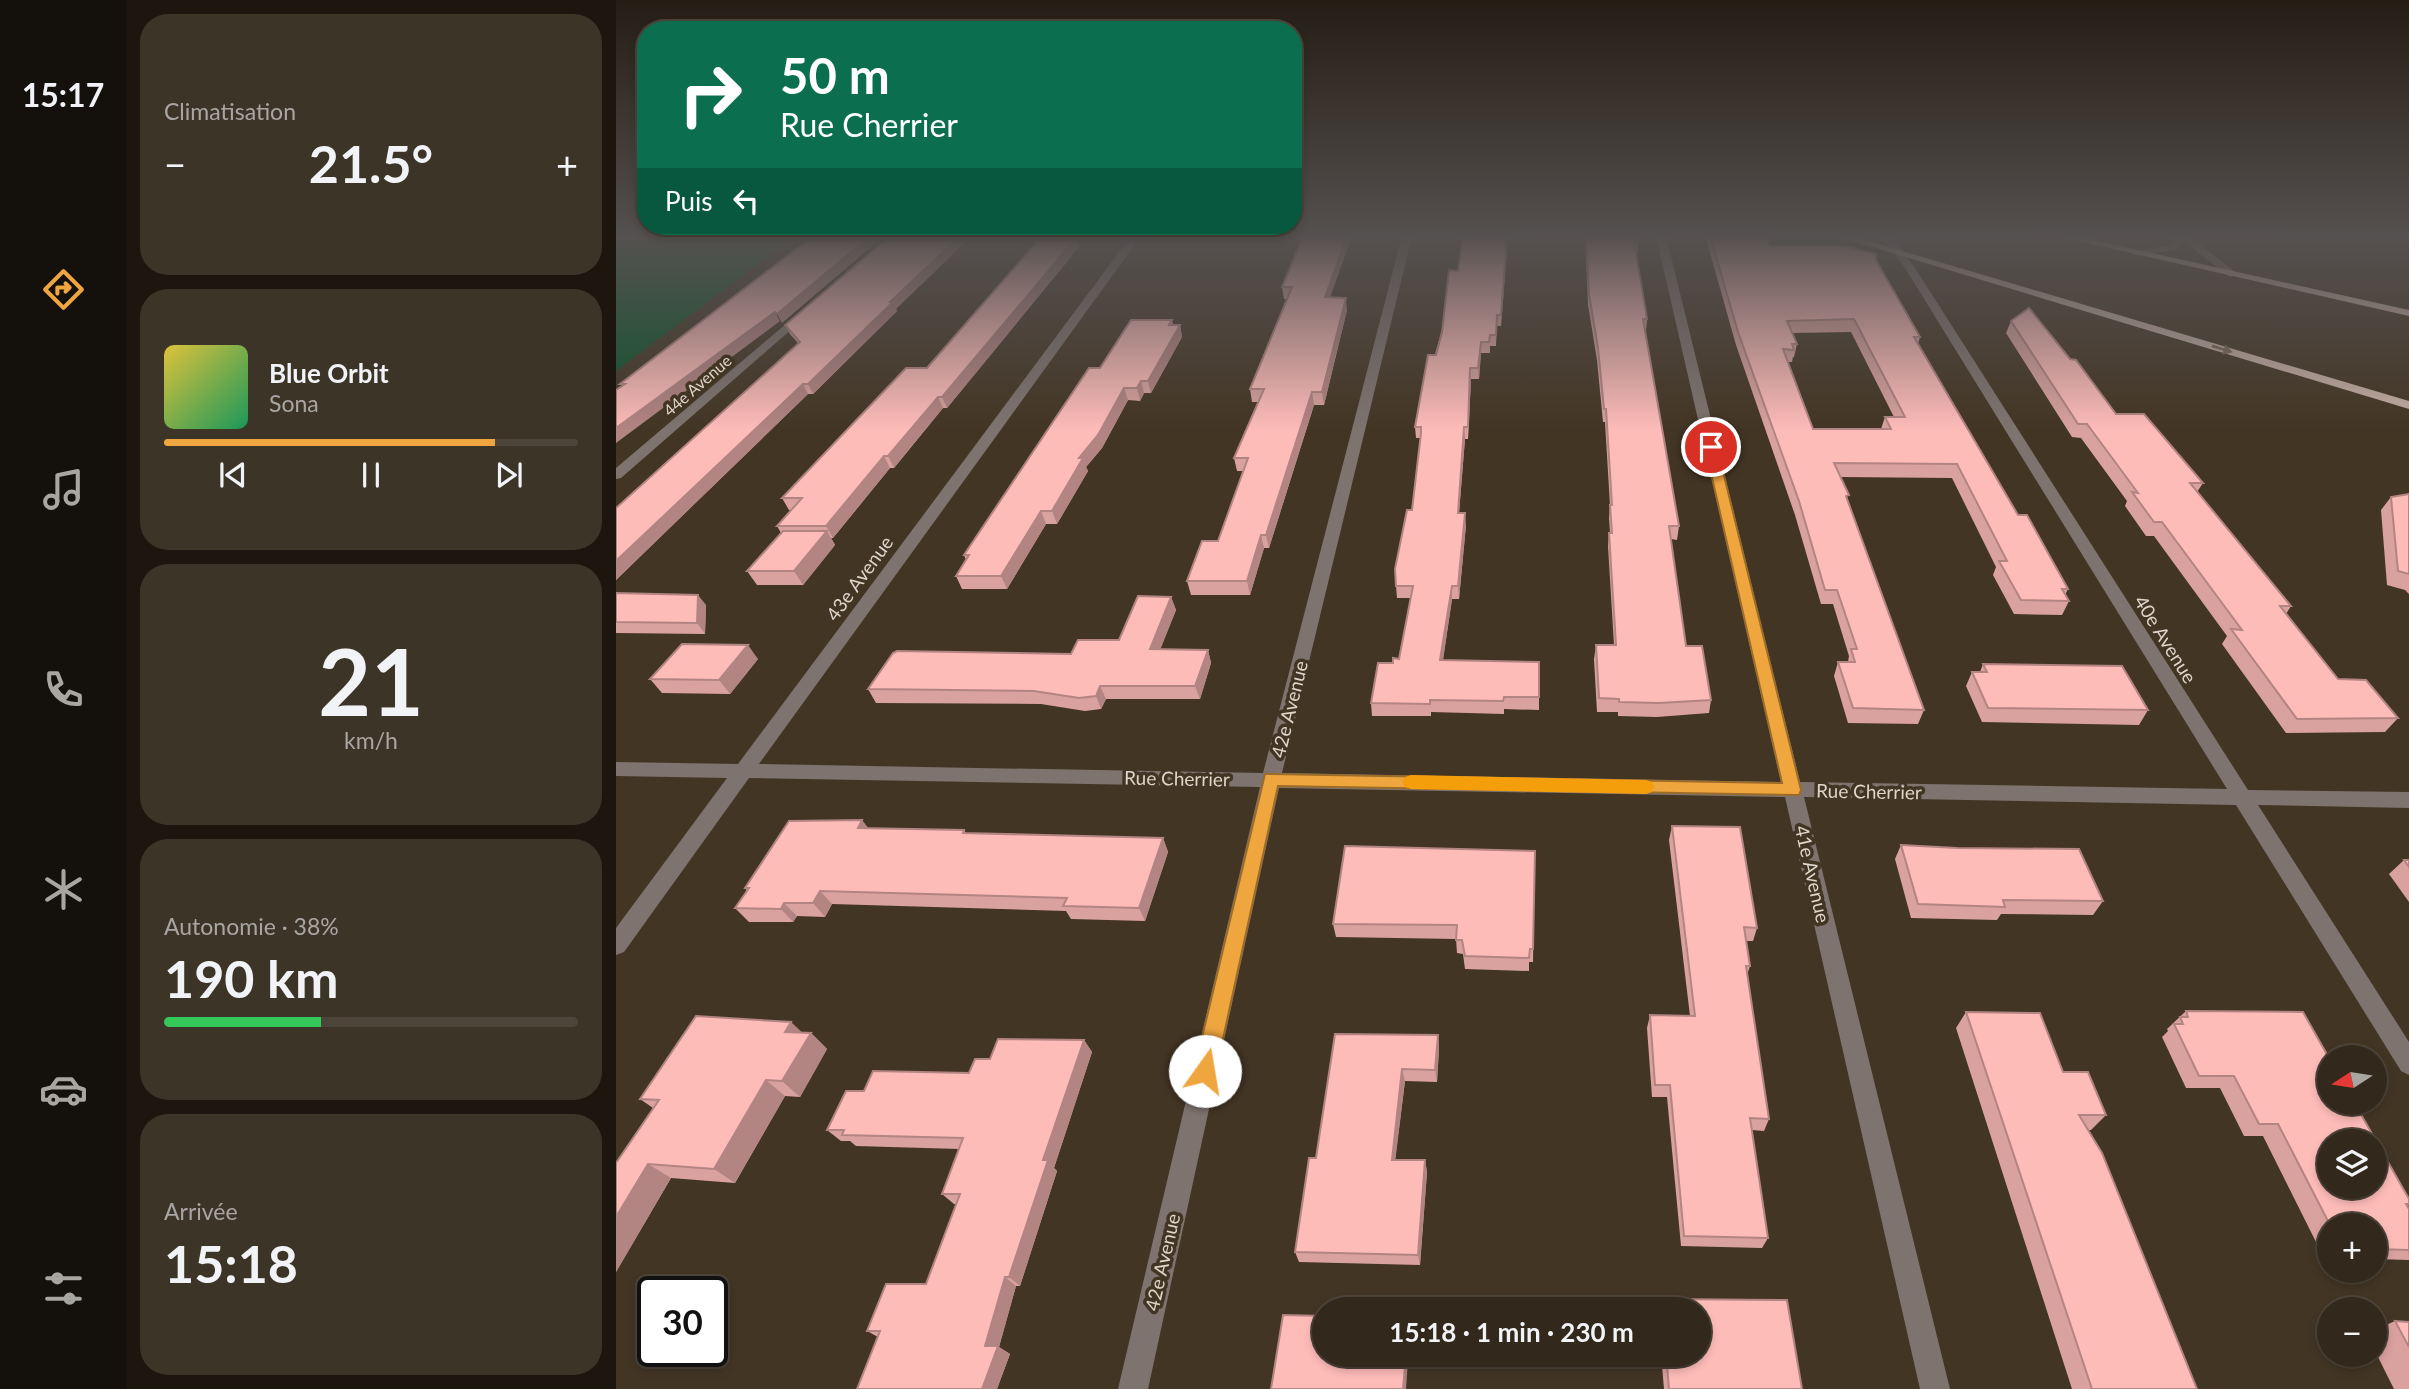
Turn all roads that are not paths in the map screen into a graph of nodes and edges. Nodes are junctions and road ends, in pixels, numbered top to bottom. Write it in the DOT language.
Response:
graph roads {
  1 [pos="1088,301"];
  2 [pos="1391,301"];
  3 [pos="1676,301"];
  4 [pos="1928,301"];
  5 [pos="2059,301"];
  6 [pos="2353,301"];
  7 [pos="811,307"];
  8 [pos="2409,313"];
  9 [pos="2409,405"];
  10 [pos="616,475"];
  11 [pos="616,769"];
  12 [pos="743,771"];
  13 [pos="1271,779"];
  14 [pos="1793,790"];
  15 [pos="2241,799"];
  16 [pos="2409,800"];
  17 [pos="616,945"];
  18 [pos="2409,1063"];
  19 [pos="1133,1389"];
  20 [pos="1936,1389"];
  1 -- 12 [label="street, 43e Avenue"];
  2 -- 13 [label="street, 42e Avenue"];
  3 -- 14 [label="street, 41e Avenue"];
  4 -- 15 [label="street, 40e Avenue"];
  5 -- 9 [label="main road, one-way"];
  6 -- 8 [label="main road"];
  7 -- 10 [label="street, 44e Avenue"];
  11 -- 12 [label="street, Rue Cherrier"];
  12 -- 13 [label="street, Rue Cherrier"];
  12 -- 17 [label="street, 43e Avenue"];
  13 -- 14 [label="street, Rue Cherrier"];
  13 -- 19 [label="street, 42e Avenue"];
  14 -- 15 [label="street, Rue Cherrier"];
  14 -- 20 [label="street, 41e Avenue"];
  15 -- 16 [label="street, Rue Cherrier"];
  15 -- 18 [label="street, 40e Avenue"];
}
